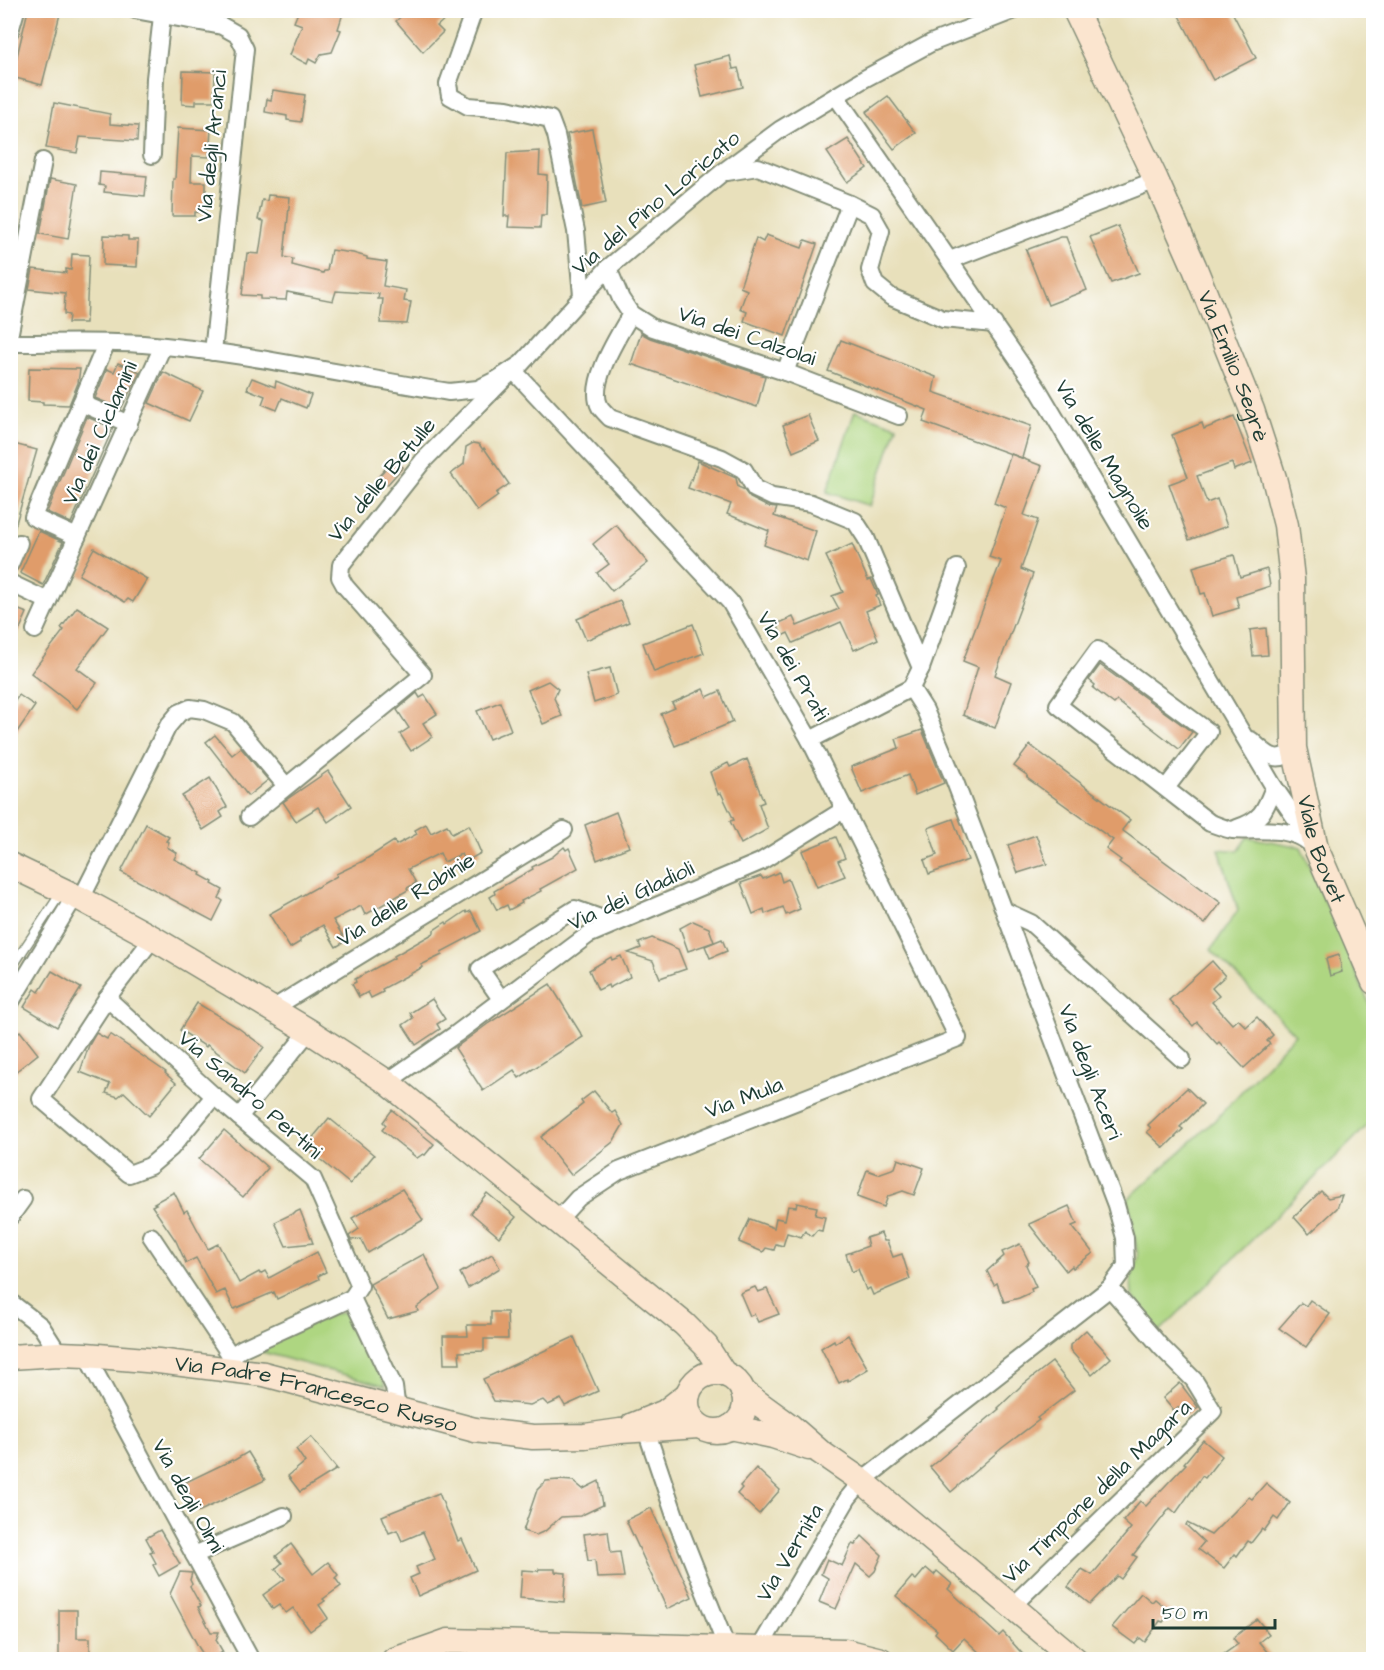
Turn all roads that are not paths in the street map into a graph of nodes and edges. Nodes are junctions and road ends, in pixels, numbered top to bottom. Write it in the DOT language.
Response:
graph roads {
  1 [pos="16,10"];
  2 [pos="135,10"];
  3 [pos="474,10"];
  4 [pos="1015,10"];
  5 [pos="1075,10"];
  6 [pos="156,14"];
  7 [pos="10,31"];
  8 [pos="836,96"];
  9 [pos="152,155"];
  10 [pos="43,161"];
  11 [pos="723,172"];
  12 [pos="1156,180"];
  13 [pos="850,204"];
  14 [pos="950,260"];
  15 [pos="608,267"];
  16 [pos="582,295"];
  17 [pos="631,314"];
  18 [pos="994,324"];
  19 [pos="10,332"];
  20 [pos="10,343"];
  21 [pos="106,344"];
  22 [pos="163,346"];
  23 [pos="213,352"];
  24 [pos="513,370"];
  25 [pos="785,372"];
  26 [pos="81,403"];
  27 [pos="899,416"];
  28 [pos="129,424"];
  29 [pos="77,537"];
  30 [pos="19,543"];
  31 [pos="10,564"];
  32 [pos="957,568"];
  33 [pos="10,583"];
  34 [pos="48,601"];
  35 [pos="35,630"];
  36 [pos="921,668"];
  37 [pos="911,688"];
  38 [pos="1241,731"];
  39 [pos="810,740"];
  40 [pos="1294,748"];
  41 [pos="286,786"];
  42 [pos="1274,787"];
  43 [pos="1167,788"];
  44 [pos="845,809"];
  45 [pos="249,817"];
  46 [pos="564,830"];
  47 [pos="1230,830"];
  48 [pos="1316,848"];
  49 [pos="10,865"];
  50 [pos="73,895"];
  51 [pos="1005,911"];
  52 [pos="614,923"];
  53 [pos="153,938"];
  54 [pos="10,970"];
  55 [pos="1374,982"];
  56 [pos="107,998"];
  57 [pos="501,999"];
  58 [pos="10,1003"];
  59 [pos="273,1009"];
  60 [pos="309,1031"];
  61 [pos="958,1038"];
  62 [pos="1182,1059"];
  63 [pos="387,1082"];
  64 [pos="214,1096"];
  65 [pos="239,1117"];
  66 [pos="23,1199"];
  67 [pos="10,1217"];
  68 [pos="558,1220"];
  69 [pos="151,1236"];
  70 [pos="1110,1288"];
  71 [pos="352,1298"];
  72 [pos="10,1302"];
  73 [pos="684,1324"];
  74 [pos="59,1354"];
  75 [pos="86,1355"];
  76 [pos="10,1357"];
  77 [pos="228,1362"];
  78 [pos="724,1374"];
  79 [pos="690,1390"];
  80 [pos="743,1392"];
  81 [pos="397,1410"];
  82 [pos="699,1426"];
  83 [pos="730,1427"];
  84 [pos="646,1430"];
  85 [pos="620,1431"];
  86 [pos="820,1452"];
  87 [pos="862,1481"];
  88 [pos="284,1516"];
  89 [pos="194,1555"];
  90 [pos="1012,1606"];
  91 [pos="727,1648"];
  92 [pos="588,1652"];
  93 [pos="764,1653"];
  94 [pos="251,1659"];
  95 [pos="394,1659"];
  96 [pos="881,1659"];
  97 [pos="1076,1659"];
  1 -- 7 [label="street"];
  2 -- 6 [label="street, Via degli Aranci"];
  3 -- 16 [label="street"];
  4 -- 8 [label="street, Via del Pino Loricato"];
  5 -- 12 [label="street, Via Emilio Segrè"];
  6 -- 9 [label="street"];
  6 -- 23 [label="street, Via degli Aranci"];
  8 -- 11 [label="street, Via del Pino Loricato"];
  8 -- 14 [label="street, Via delle Magnolie"];
  10 -- 19 [label="street"];
  11 -- 13 [label="street"];
  11 -- 15 [label="street, Via del Pino Loricato"];
  12 -- 14 [label="street"];
  12 -- 40 [label="street, Via Emilio Segrè"];
  13 -- 18 [label="street"];
  13 -- 25 [label="street"];
  14 -- 18 [label="street, Via delle Magnolie"];
  15 -- 16 [label="street, Via del Pino Loricato"];
  15 -- 17 [label="street"];
  16 -- 24 [label="street, Via del Pino Loricato"];
  17 -- 25 [label="street, Via dei Calzolai"];
  17 -- 36 [label="street"];
  18 -- 38 [label="street, Via delle Magnolie"];
  20 -- 21 [label="street, Via del Pino Loricato"];
  21 -- 22 [label="street, Via del Pino Loricato"];
  21 -- 26 [label="street, Via dei Ciclamini"];
  22 -- 23 [label="street, Via del Pino Loricato"];
  22 -- 28 [label="street, Via dei Ciclamini"];
  23 -- 24 [label="street, Via del Pino Loricato"];
  24 -- 39 [label="street, Via dei Prati"];
  24 -- 41 [label="street, Via delle Betulle"];
  25 -- 27 [label="street, Via dei Calzolai"];
  26 -- 28 [label="street"];
  26 -- 29 [label="street, Via dei Ciclamini"];
  28 -- 29 [label="street, Via dei Ciclamini"];
  29 -- 34 [label="street, Via dei Ciclamini"];
  30 -- 31 [label="street"];
  32 -- 36 [label="street"];
  33 -- 34 [label="street"];
  34 -- 35 [label="street, Via dei Ciclamini"];
  36 -- 37 [label="street"];
  37 -- 39 [label="street"];
  37 -- 51 [label="street, Via degli Aceri"];
  38 -- 40 [label="street"];
  38 -- 42 [label="street, Via delle Magnolie"];
  39 -- 44 [label="street, Via dei Prati"];
  40 -- 48 [label="street, Viale Bovet"];
  41 -- 45 [label="street, Via delle Betulle"];
  41 -- 50 [label="street"];
  42 -- 47 [label="street"];
  42 -- 48 [label="street, Via delle Magnolie"];
  43 -- 43 [label="street"];
  43 -- 47 [label="street"];
  44 -- 52 [label="street, Via dei Gladioli"];
  44 -- 61 [label="street, Via dei Prati"];
  46 -- 59 [label="street, Via delle Robinie"];
  47 -- 48 [label="street"];
  48 -- 55 [label="street, Viale Bovet"];
  49 -- 50 [label="street"];
  50 -- 53 [label="street"];
  50 -- 54 [label="lane"];
  50 -- 58 [label="street"];
  51 -- 62 [label="street"];
  51 -- 70 [label="street, Via degli Aceri"];
  52 -- 57 [label="street, Via dei Gladioli"];
  52 -- 57 [label="street"];
  53 -- 56 [label="street"];
  53 -- 59 [label="street"];
  56 -- 64 [label="street, Via Sandro Pertini"];
  56 -- 64 [label="street"];
  57 -- 63 [label="street, Via dei Gladioli"];
  59 -- 60 [label="street"];
  60 -- 63 [label="street"];
  60 -- 65 [label="street"];
  61 -- 68 [label="street, Via Mula"];
  63 -- 68 [label="street"];
  64 -- 65 [label="street, Via Sandro Pertini"];
  65 -- 71 [label="street, Via Sandro Pertini"];
  66 -- 67 [label="street"];
  68 -- 73 [label="street"];
  69 -- 77 [label="street"];
  70 -- 87 [label="street, Via degli Aceri"];
  70 -- 90 [label="street, Via Timpone della Magara"];
  71 -- 77 [label="street"];
  71 -- 81 [label="street, Via Sandro Pertini"];
  72 -- 74 [label="street"];
  73 -- 78 [label="street"];
  73 -- 79 [label="street"];
  74 -- 75 [label="street, Via Padre Francesco Russo"];
  74 -- 76 [label="street, Via Padre Francesco Russo"];
  75 -- 77 [label="street, Via Padre Francesco Russo"];
  75 -- 89 [label="street, Via degli Olmi"];
  77 -- 81 [label="street, Via Padre Francesco Russo"];
  78 -- 79 [label="street"];
  78 -- 80 [label="street"];
  79 -- 82 [label="street"];
  79 -- 85 [label="street, Via Padre Francesco Russo"];
  80 -- 83 [label="street"];
  80 -- 86 [label="street"];
  81 -- 85 [label="street, Via Padre Francesco Russo"];
  82 -- 83 [label="street"];
  82 -- 84 [label="street, Via Padre Francesco Russo"];
  83 -- 86 [label="street"];
  84 -- 85 [label="street, Via Padre Francesco Russo"];
  84 -- 91 [label="street"];
  86 -- 87 [label="street"];
  87 -- 90 [label="street"];
  87 -- 93 [label="street, Via Vernita"];
  88 -- 89 [label="street"];
  89 -- 94 [label="street, Via degli Olmi"];
  90 -- 97 [label="street"];
  91 -- 92 [label="street"];
  91 -- 93 [label="street"];
  92 -- 95 [label="street"];
  93 -- 96 [label="street"];
}
